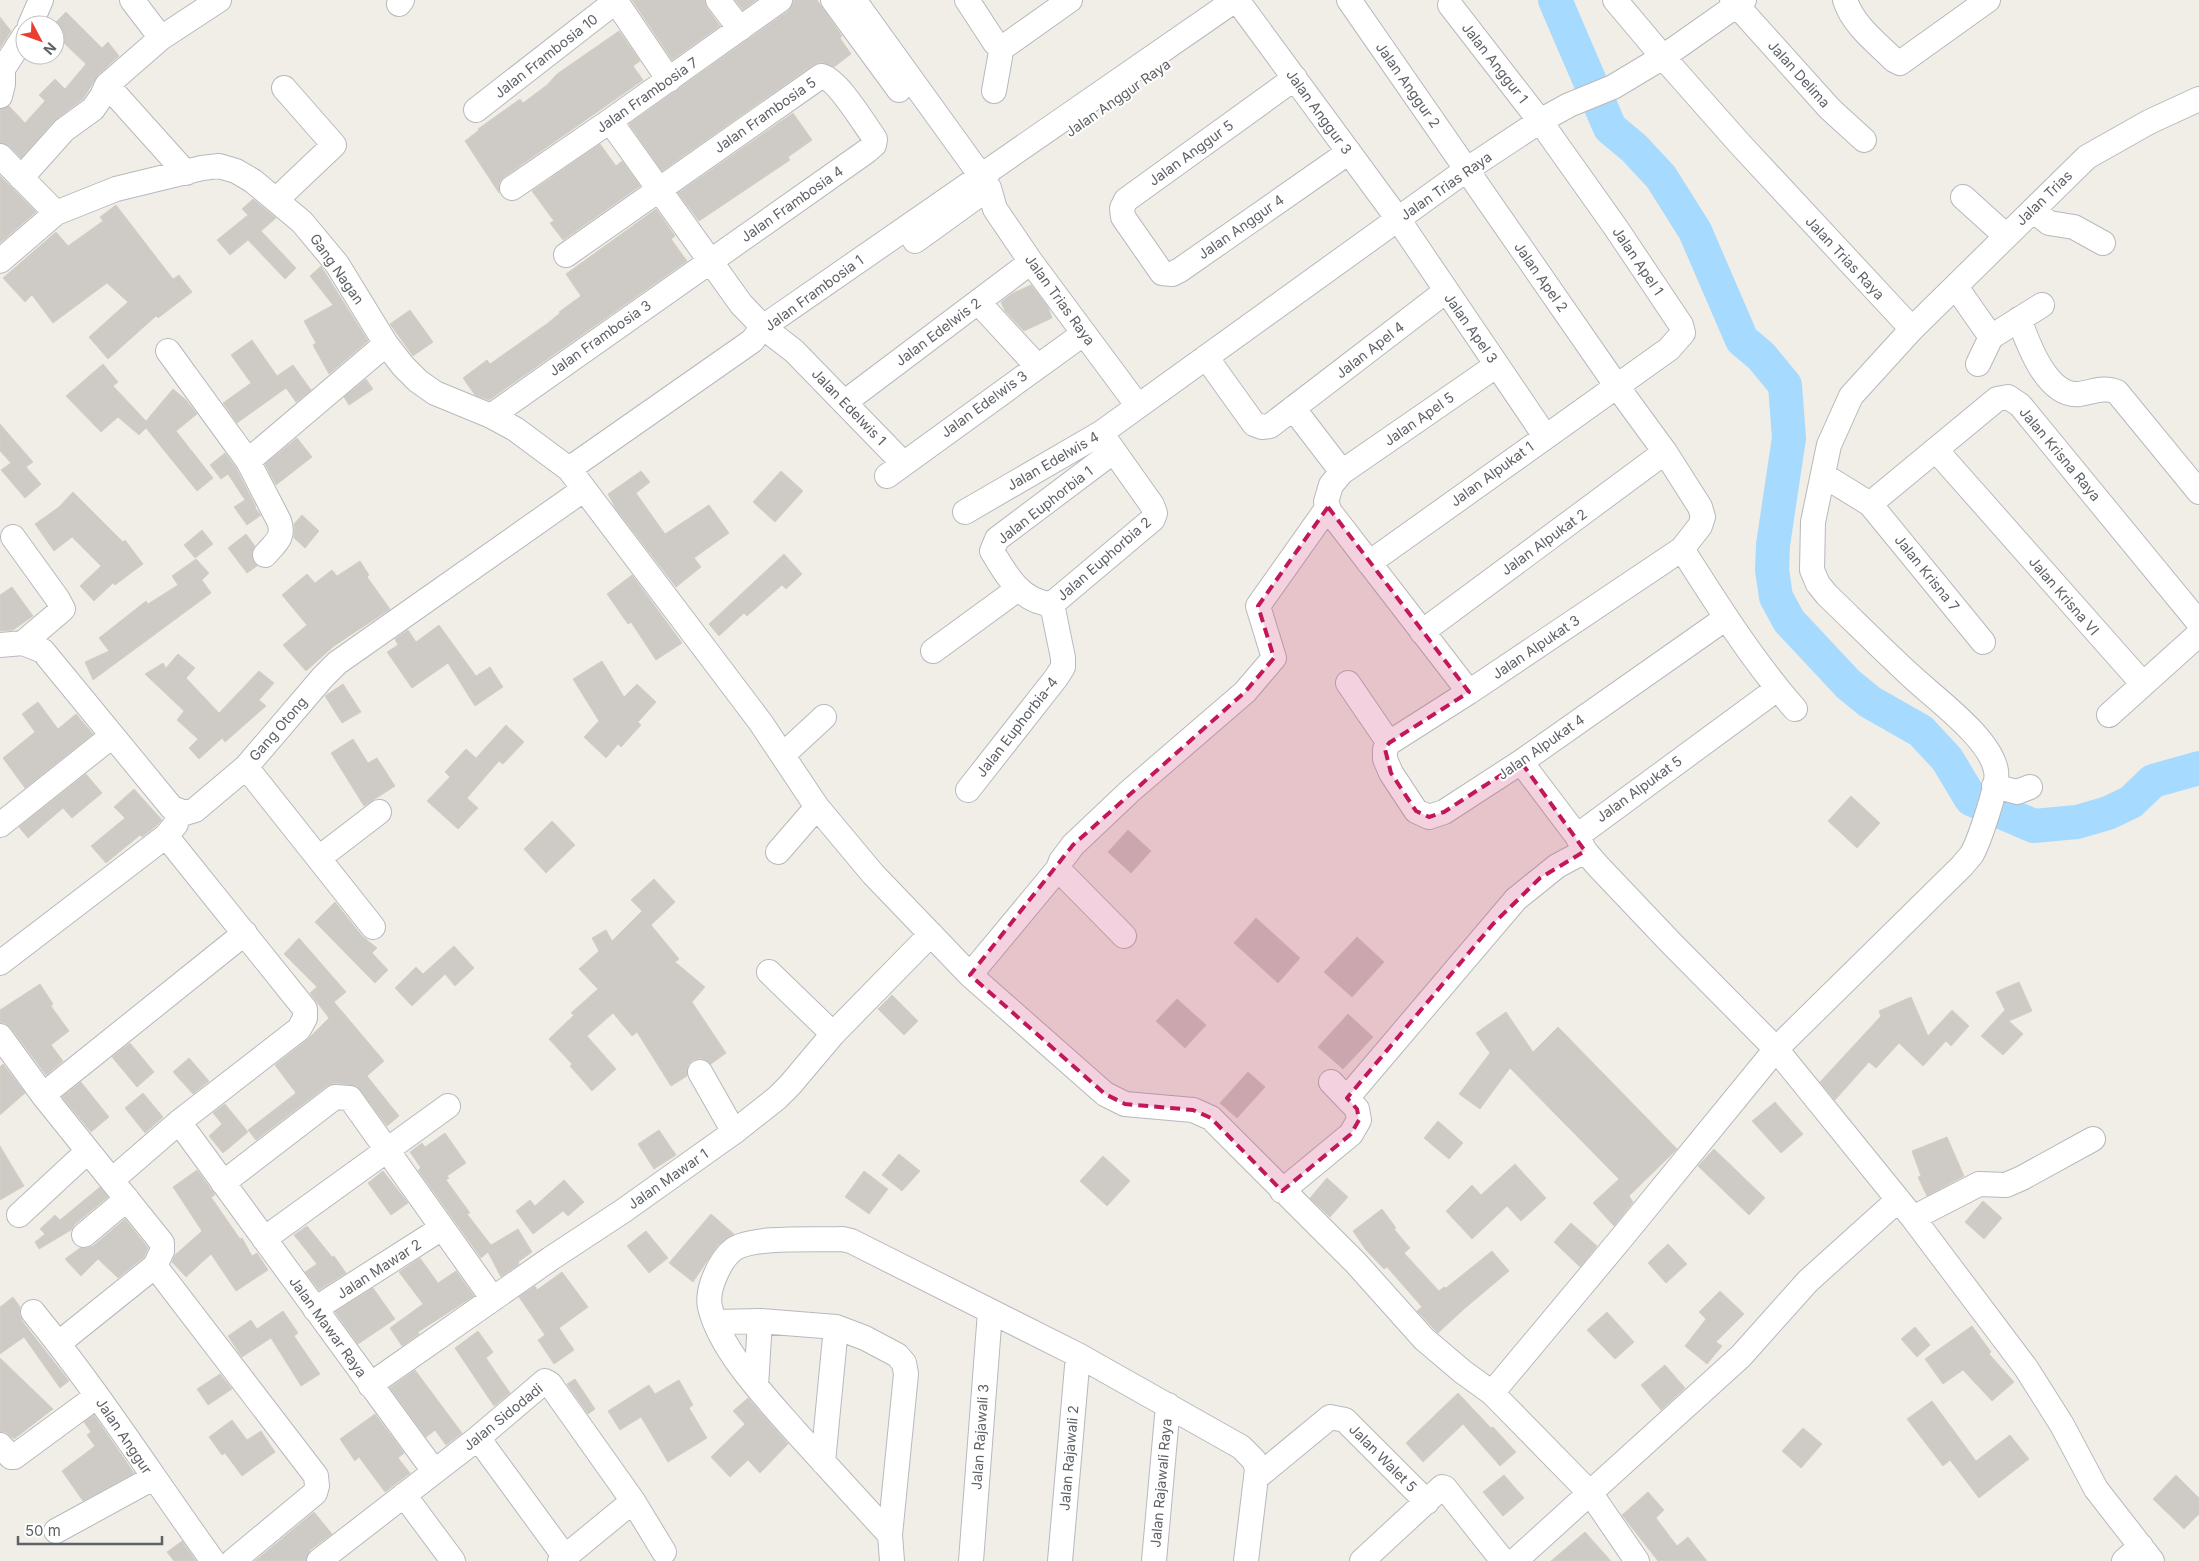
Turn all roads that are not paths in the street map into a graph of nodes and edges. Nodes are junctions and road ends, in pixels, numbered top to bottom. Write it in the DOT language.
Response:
graph roads {
  1 [pos="41,0"];
  2 [pos="132,0"];
  3 [pos="219,0"];
  4 [pos="615,0"];
  5 [pos="718,0"];
  6 [pos="780,0"];
  7 [pos="833,0"];
  8 [pos="854,0"];
  9 [pos="967,0"];
  10 [pos="1070,0"];
  11 [pos="1349,0"];
  12 [pos="1615,0"];
  13 [pos="1845,0"];
  14 [pos="1988,0"];
  15 [pos="1737,2"];
  16 [pos="1241,3"];
  17 [pos="1450,5"];
  18 [pos="34,15"];
  19 [pos="740,29"];
  20 [pos="161,38"];
  21 [pos="1002,46"];
  22 [pos="15,50"];
  23 [pos="1663,57"];
  24 [pos="1295,78"];
  25 [pos="669,80"];
  26 [pos="107,84"];
  27 [pos="284,88"];
  28 [pos="994,91"];
  29 [pos="0,96"];
  30 [pos="2199,99"];
  31 [pos="476,110"];
  32 [pos="610,121"];
  33 [pos="1540,121"];
  34 [pos="1864,140"];
  35 [pos="874,145"];
  36 [pos="1349,152"];
  37 [pos="0,156"];
  38 [pos="1466,170"];
  39 [pos="186,174"];
  40 [pos="21,178"];
  41 [pos="512,188"];
  42 [pos="659,190"];
  43 [pos="982,191"];
  44 [pos="1963,197"];
  45 [pos="276,200"];
  46 [pos="2033,210"];
  47 [pos="56,213"];
  48 [pos="1398,219"];
  49 [pos="2005,235"];
  50 [pos="1140,242"];
  51 [pos="2104,243"];
  52 [pos="566,255"];
  53 [pos="0,261"];
  54 [pos="709,261"];
  55 [pos="1031,262"];
  56 [pos="1956,287"];
  57 [pos="1446,291"];
  58 [pos="978,302"];
  59 [pos="2042,304"];
  60 [pos="2019,319"];
  61 [pos="1912,328"];
  62 [pos="764,334"];
  63 [pos="1083,334"];
  64 [pos="1991,337"];
  65 [pos="386,344"];
  66 [pos="168,351"];
  67 [pos="1206,357"];
  68 [pos="1978,364"];
  69 [pos="1497,365"];
  70 [pos="1037,366"];
  71 [pos="1616,385"];
  72 [pos="844,402"];
  73 [pos="1138,406"];
  74 [pos="1293,408"];
  75 [pos="491,416"];
  76 [pos="1545,436"];
  77 [pos="1108,442"];
  78 [pos="1936,450"];
  79 [pos="1665,452"];
  80 [pos="248,461"];
  81 [pos="569,469"];
  82 [pos="895,469"];
  83 [pos="1342,472"];
  84 [pos="1823,475"];
  85 [pos="583,490"];
  86 [pos="2199,492"];
  87 [pos="1870,504"];
  88 [pos="1328,507"];
  89 [pos="965,512"];
  90 [pos="13,537"];
  91 [pos="1682,549"];
  92 [pos="265,555"];
  93 [pos="1369,563"];
  94 [pos="1018,589"];
  95 [pos="1052,604"];
  96 [pos="1726,618"];
  97 [pos="2199,623"];
  98 [pos="1422,632"];
  99 [pos="2199,634"];
  100 [pos="1983,642"];
  101 [pos="24,644"];
  102 [pos="0,645"];
  103 [pos="933,651"];
  104 [pos="1348,683"];
  105 [pos="2143,684"];
  106 [pos="1777,689"];
  107 [pos="1469,692"];
  108 [pos="1794,709"];
  109 [pos="2108,715"];
  110 [pos="824,717"];
  111 [pos="112,736"];
  112 [pos="1389,743"];
  113 [pos="784,754"];
  114 [pos="1521,762"];
  115 [pos="246,767"];
  116 [pos="2030,787"];
  117 [pos="1994,788"];
  118 [pos="968,790"];
  119 [pos="817,807"];
  120 [pos="379,812"];
  121 [pos="185,813"];
  122 [pos="0,825"];
  123 [pos="166,836"];
  124 [pos="1581,843"];
  125 [pos="778,852"];
  126 [pos="319,858"];
  127 [pos="1058,869"];
  128 [pos="373,927"];
  129 [pos="244,933"];
  130 [pos="931,934"];
  131 [pos="1124,936"];
  132 [pos="0,963"];
  133 [pos="769,972"];
  134 [pos="970,975"];
  135 [pos="833,1034"];
  136 [pos="0,1036"];
  137 [pos="1776,1049"];
  138 [pos="700,1072"];
  139 [pos="43,1095"];
  140 [pos="448,1106"];
  141 [pos="179,1122"];
  142 [pos="734,1132"];
  143 [pos="2093,1139"];
  144 [pos="88,1151"];
  145 [pos="387,1151"];
  146 [pos="112,1180"];
  147 [pos="223,1183"];
  148 [pos="1282,1191"];
  149 [pos="126,1199"];
  150 [pos="1898,1200"];
  151 [pos="19,1215"];
  152 [pos="1913,1218"];
  153 [pos="442,1228"];
  154 [pos="84,1235"];
  155 [pos="264,1239"];
  156 [pos="155,1266"];
  157 [pos="493,1299"];
  158 [pos="315,1309"];
  159 [pos="33,1312"];
  160 [pos="990,1312"];
  161 [pos="760,1320"];
  162 [pos="715,1322"];
  163 [pos="836,1327"];
  164 [pos="59,1343"];
  165 [pos="1078,1355"];
  166 [pos="370,1385"];
  167 [pos="756,1386"];
  168 [pos="1492,1393"];
  169 [pos="97,1396"];
  170 [pos="1168,1405"];
  171 [pos="478,1438"];
  172 [pos="0,1445"];
  173 [pos="823,1462"];
  174 [pos="434,1472"];
  175 [pos="153,1478"];
  176 [pos="1256,1478"];
  177 [pos="1591,1494"];
  178 [pos="404,1495"];
  179 [pos="1436,1495"];
  180 [pos="634,1501"];
  181 [pos="56,1531"];
  182 [pos="664,1552"];
  183 [pos="889,1553"];
  184 [pos="2139,1556"];
  185 [pos="329,1558"];
  186 [pos="562,1559"];
  187 [pos="1248,1560"];
  188 [pos="213,1561"];
  189 [pos="233,1561"];
  190 [pos="453,1561"];
  191 [pos="971,1561"];
  192 [pos="1060,1561"];
  193 [pos="1154,1561"];
  194 [pos="1362,1561"];
  195 [pos="1503,1561"];
  196 [pos="1511,1561"];
  197 [pos="1637,1561"];
  1 -- 18 [label="street"];
  2 -- 20 [label="street"];
  3 -- 20 [label="street"];
  4 -- 25 [label="street"];
  4 -- 31 [label="street, Jalan Frambosia 10"];
  5 -- 19 [label="street"];
  6 -- 19 [label="street, Jalan Frambosia 7"];
  7 -- 43 [label="street, Jalan Trias Raya"];
  8 -- 43 [label="street, Jalan Trias Raya"];
  9 -- 21 [label="street"];
  10 -- 21 [label="street"];
  11 -- 38 [label="street, Jalan Anggur 2"];
  12 -- 23 [label="street"];
  13 -- 14 [label="street"];
  15 -- 23 [label="street"];
  15 -- 34 [label="street, Jalan Delima"];
  16 -- 24 [label="street, Jalan Anggur 3"];
  16 -- 43 [label="street, Jalan Anggur Raya"];
  17 -- 33 [label="street, Jalan Anggur 1"];
  19 -- 25 [label="street, Jalan Frambosia 7"];
  20 -- 26 [label="street"];
  21 -- 28 [label="street"];
  22 -- 29 [label="street"];
  23 -- 33 [label="street, Jalan Trias Raya"];
  23 -- 61 [label="street, Jalan Trias Raya"];
  24 -- 36 [label="street, Jalan Anggur 3"];
  24 -- 50 [label="street, Jalan Anggur 5"];
  25 -- 32 [label="street, Jalan Frambosia 7"];
  26 -- 39 [label="street"];
  26 -- 40 [label="street"];
  27 -- 45 [label="street"];
  30 -- 46 [label="street, Jalan Trias"];
  32 -- 41 [label="street, Jalan Frambosia 7"];
  32 -- 42 [label="street, Jalan Edelwis 1"];
  33 -- 38 [label="street, Jalan Trias Raya"];
  33 -- 71 [label="street, Jalan Apel 1"];
  35 -- 42 [label="street, Jalan Frambosia 5"];
  35 -- 54 [label="street, Jalan Frambosia 4"];
  36 -- 48 [label="street, Jalan Anggur 3"];
  36 -- 50 [label="street, Jalan Anggur 4"];
  37 -- 40 [label="street"];
  38 -- 48 [label="street, Jalan Trias Raya"];
  38 -- 71 [label="street, Jalan Apel 2"];
  39 -- 45 [label="street, Gang Nagan"];
  39 -- 47 [label="street, Gang Nagan"];
  40 -- 47 [label="street"];
  42 -- 52 [label="street"];
  42 -- 54 [label="street, Jalan Edelwis 1"];
  43 -- 55 [label="street, Jalan Trias Raya"];
  43 -- 62 [label="street, Jalan Frambosia 1"];
  44 -- 49 [label="street"];
  45 -- 65 [label="street, Gang Nagan"];
  46 -- 49 [label="street, Jalan Trias"];
  46 -- 51 [label="street"];
  47 -- 53 [label="street, Gang Nagan"];
  48 -- 57 [label="street, Jalan Apel 3"];
  48 -- 67 [label="street, Jalan Trias Raya"];
  49 -- 56 [label="street, Jalan Trias"];
  54 -- 62 [label="street, Jalan Edelwis 1"];
  54 -- 75 [label="street, Jalan Frambosia 3"];
  55 -- 58 [label="street, Jalan Edelwis 2"];
  55 -- 63 [label="street, Jalan Trias Raya"];
  56 -- 61 [label="street, Jalan Trias"];
  56 -- 64 [label="street"];
  57 -- 69 [label="street, Jalan Apel 3"];
  57 -- 74 [label="street, Jalan Apel 4"];
  58 -- 70 [label="street"];
  58 -- 72 [label="street, Jalan Edelwis 2"];
  59 -- 60 [label="street"];
  60 -- 64 [label="street"];
  60 -- 86 [label="street"];
  61 -- 84 [label="street, Jalan Trias"];
  62 -- 72 [label="street, Jalan Edelwis 1"];
  62 -- 81 [label="street, Jalan Frambosia 1"];
  63 -- 70 [label="street, Jalan Edelwis 3"];
  63 -- 73 [label="street, Jalan Trias Raya"];
  64 -- 68 [label="street"];
  65 -- 75 [label="street, Gang Nagan"];
  65 -- 80 [label="street"];
  66 -- 80 [label="street"];
  67 -- 73 [label="street, Jalan Trias Raya"];
  67 -- 74 [label="street, Jalan Apel 4"];
  69 -- 76 [label="street, Jalan Apel 3"];
  69 -- 83 [label="street, Jalan Apel 5"];
  70 -- 82 [label="street, Jalan Edelwis 3"];
  71 -- 76 [label="street, Jalan Alpukat 1"];
  71 -- 79 [label="street, Jalan Apel 2"];
  72 -- 82 [label="street, Jalan Edelwis 1"];
  73 -- 77 [label="street, Jalan Edelwis 4"];
  74 -- 83 [label="street"];
  75 -- 81 [label="street, Gang Nagan"];
  76 -- 93 [label="street, Jalan Alpukat 1"];
  77 -- 89 [label="street, Jalan Edelwis 4"];
  77 -- 94 [label="street, Jalan Euphorbia 1"];
  77 -- 95 [label="street, Jalan Euphorbia 2"];
  78 -- 87 [label="street, Jalan Krisna Raya"];
  78 -- 97 [label="street, Jalan Krisna Raya"];
  78 -- 105 [label="street, Jalan Krisna VI"];
  79 -- 91 [label="street, Jalan Alpukat 3"];
  79 -- 98 [label="street, Jalan Alpukat 2"];
  80 -- 92 [label="street"];
  81 -- 85 [label="street, Gang Nagan"];
  83 -- 88 [label="street"];
  84 -- 87 [label="street"];
  84 -- 117 [label="street, Jalan Trias"];
  85 -- 113 [label="street, Gang Nagan"];
  85 -- 115 [label="street, Gang Otong"];
  87 -- 100 [label="street, Jalan Krisna 7"];
  88 -- 93 [label="street"];
  88 -- 127 [label="street"];
  90 -- 101 [label="street"];
  91 -- 96 [label="street"];
  91 -- 107 [label="street, Jalan Alpukat 3"];
  93 -- 98 [label="street"];
  94 -- 95 [label="street, Jalan Euphorbia 2"];
  94 -- 103 [label="street"];
  95 -- 118 [label="street, Jalan Euphorbia-4"];
  96 -- 106 [label="street"];
  96 -- 114 [label="street, Jalan Alpukat 4"];
  98 -- 107 [label="street"];
  99 -- 105 [label="street"];
  101 -- 102 [label="street"];
  101 -- 111 [label="street"];
  104 -- 112 [label="street"];
  105 -- 109 [label="street"];
  106 -- 108 [label="street"];
  106 -- 124 [label="street, Jalan Alpukat 5"];
  107 -- 112 [label="street, Jalan Alpukat 3"];
  110 -- 113 [label="street"];
  111 -- 121 [label="street"];
  111 -- 122 [label="street"];
  112 -- 114 [label="street, Jalan Alpukat 4"];
  113 -- 119 [label="street, Gang Nagan"];
  114 -- 124 [label="street"];
  115 -- 121 [label="street, Gang Otong"];
  115 -- 126 [label="street"];
  116 -- 117 [label="street"];
  117 -- 137 [label="street, Jalan Trias"];
  119 -- 125 [label="street"];
  119 -- 130 [label="street, Gang Nagan"];
  120 -- 126 [label="street"];
  121 -- 123 [label="street"];
  123 -- 129 [label="street"];
  123 -- 132 [label="street"];
  124 -- 137 [label="street"];
  124 -- 148 [label="street, Jalan Alpukat 5"];
  126 -- 128 [label="street"];
  127 -- 131 [label="street"];
  127 -- 134 [label="street"];
  129 -- 139 [label="street"];
  129 -- 141 [label="street"];
  130 -- 134 [label="street, Gang Nagan"];
  130 -- 135 [label="street, Jalan Mawar 1"];
  133 -- 135 [label="street"];
  134 -- 148 [label="street, Gang Nagan"];
  135 -- 142 [label="street, Jalan Mawar 1"];
  136 -- 139 [label="street"];
  137 -- 150 [label="street"];
  137 -- 168 [label="street, Jalan Trias"];
  138 -- 142 [label="street"];
  139 -- 144 [label="street"];
  140 -- 145 [label="street"];
  141 -- 146 [label="street"];
  141 -- 147 [label="street, Jalan Mawar Raya"];
  142 -- 157 [label="street, Jalan Mawar 1"];
  143 -- 152 [label="street"];
  144 -- 146 [label="street"];
  144 -- 151 [label="street"];
  145 -- 147 [label="street"];
  145 -- 153 [label="street"];
  145 -- 155 [label="street"];
  146 -- 149 [label="street"];
  147 -- 155 [label="street, Jalan Mawar Raya"];
  148 -- 168 [label="street, Gang Nagan"];
  149 -- 154 [label="street"];
  149 -- 156 [label="street"];
  150 -- 152 [label="street"];
  150 -- 177 [label="street"];
  152 -- 184 [label="street"];
  153 -- 157 [label="street"];
  153 -- 158 [label="street, Jalan Mawar 2"];
  155 -- 158 [label="street, Jalan Mawar Raya"];
  156 -- 164 [label="street"];
  156 -- 189 [label="street"];
  157 -- 166 [label="street, Jalan Mawar 1"];
  158 -- 166 [label="street, Jalan Mawar Raya"];
  159 -- 164 [label="street, Jalan Anggur"];
  160 -- 162 [label="street"];
  160 -- 165 [label="street"];
  160 -- 191 [label="street, Jalan Rajawali 3"];
  161 -- 162 [label="street"];
  161 -- 163 [label="street"];
  161 -- 167 [label="street"];
  162 -- 167 [label="street"];
  163 -- 173 [label="street"];
  163 -- 183 [label="street"];
  164 -- 169 [label="street, Jalan Anggur"];
  165 -- 170 [label="street"];
  165 -- 192 [label="street, Jalan Rajawali 2"];
  166 -- 174 [label="street, Jalan Mawar Raya"];
  167 -- 173 [label="street"];
  168 -- 177 [label="street, Gang Nagan"];
  169 -- 172 [label="street"];
  169 -- 175 [label="street, Jalan Anggur"];
  170 -- 176 [label="street"];
  170 -- 193 [label="street, Jalan Rajawali Raya"];
  171 -- 174 [label="street, Jalan Sidodadi"];
  171 -- 180 [label="street, Jalan Sidodadi"];
  171 -- 186 [label="street"];
  173 -- 183 [label="street"];
  174 -- 178 [label="street, Jalan Sidodadi"];
  175 -- 181 [label="street"];
  175 -- 188 [label="street, Jalan Anggur"];
  176 -- 179 [label="street, Jalan Walet 5"];
  176 -- 187 [label="street"];
  177 -- 196 [label="street"];
  177 -- 197 [label="street, Gang Nagan"];
  178 -- 185 [label="street, Jalan Sidodadi"];
  178 -- 190 [label="street"];
  179 -- 194 [label="street"];
  179 -- 195 [label="street, Jalan Walet 5"];
  180 -- 182 [label="street, Jalan Sidodadi"];
  180 -- 186 [label="street"];
}
